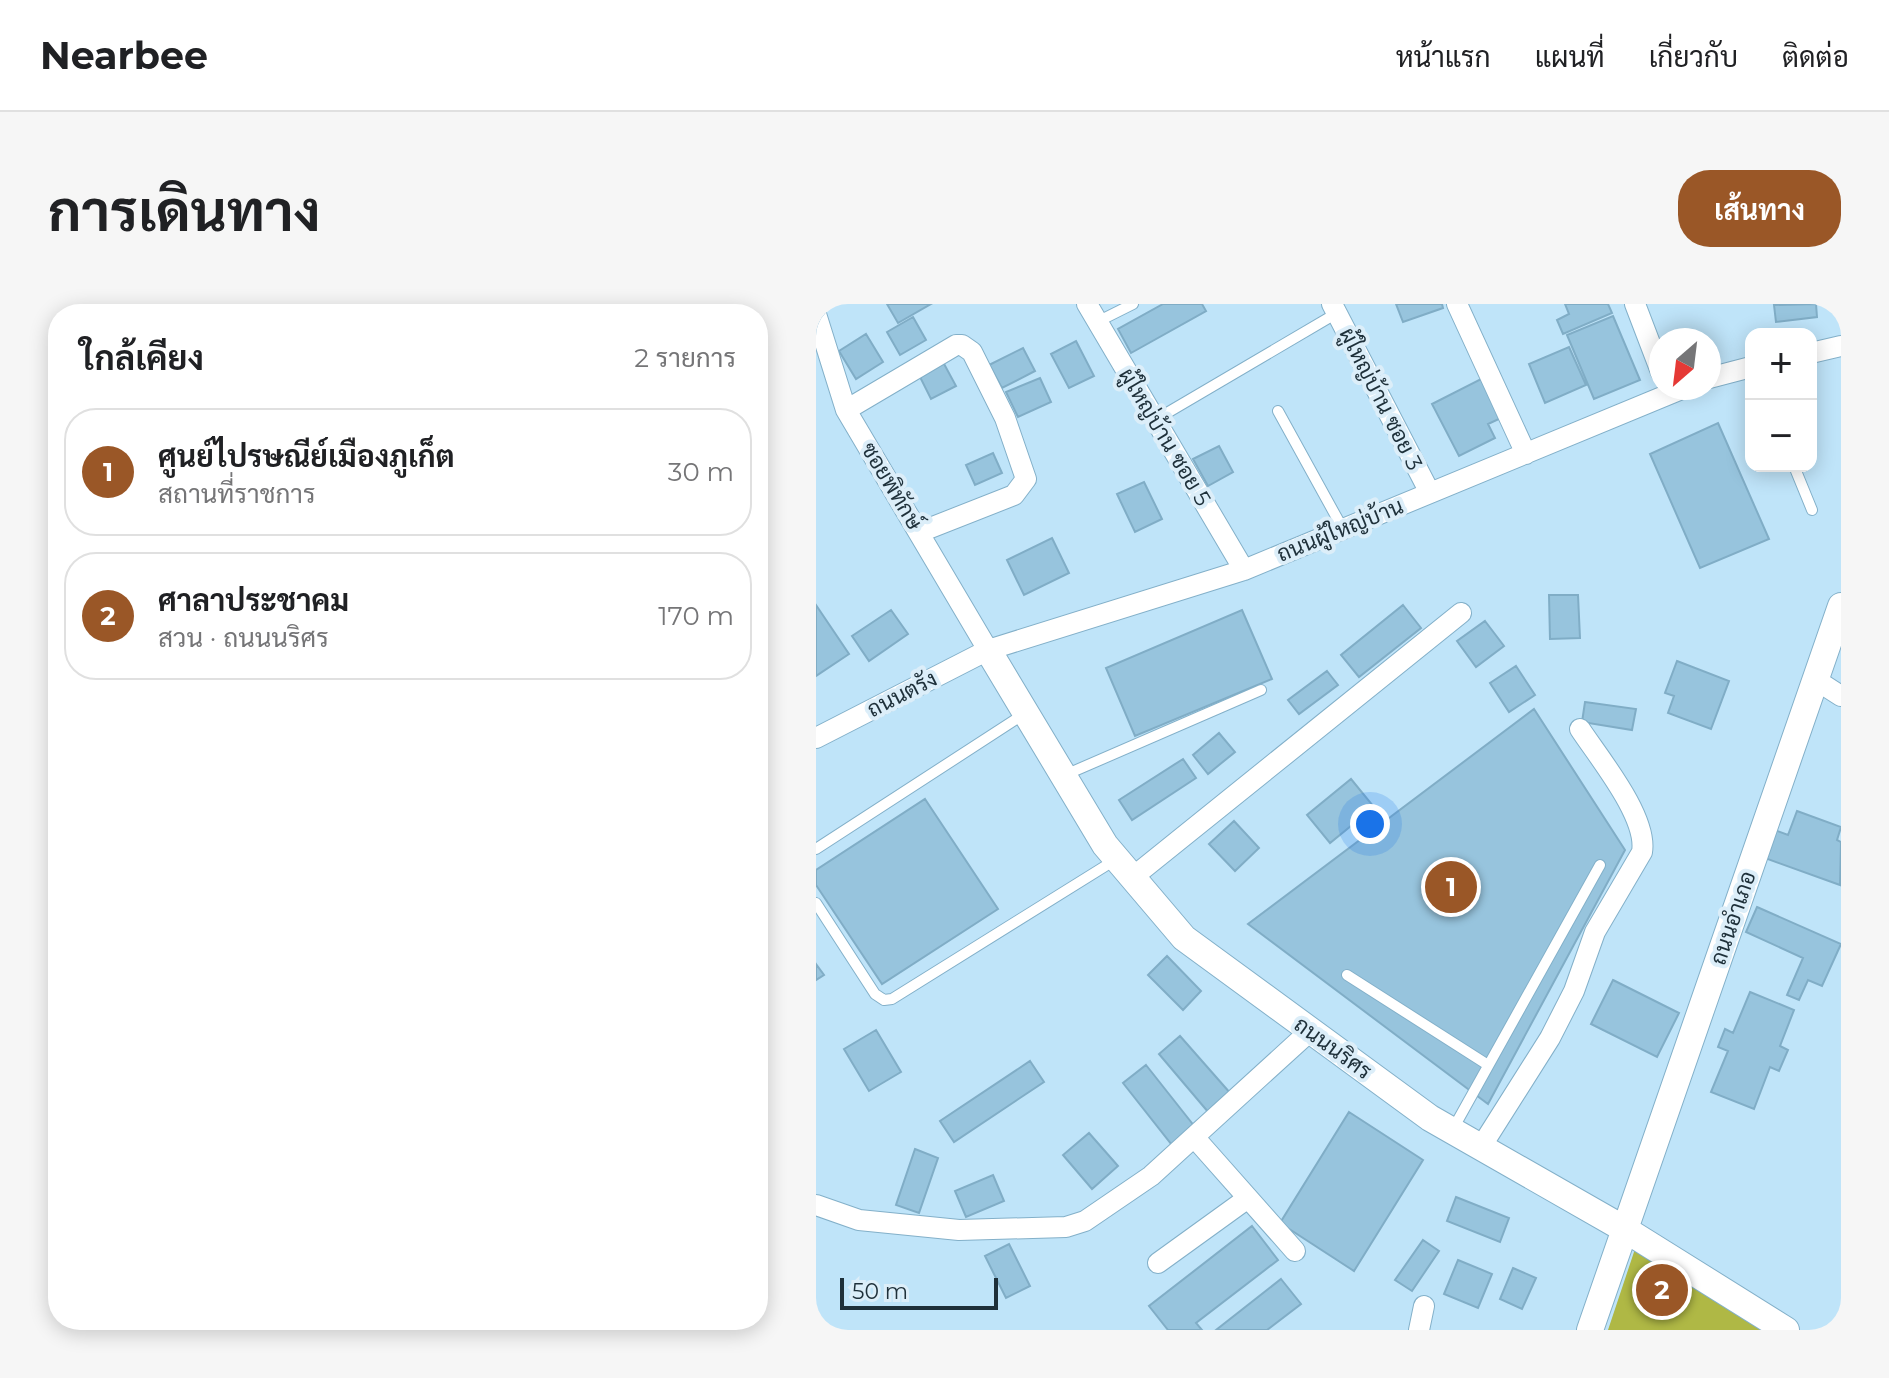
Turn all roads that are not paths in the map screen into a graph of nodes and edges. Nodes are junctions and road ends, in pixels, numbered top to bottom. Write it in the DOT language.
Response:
graph roads {
  1 [pos="1133,304"];
  2 [pos="1457,304"];
  3 [pos="1635,304"];
  4 [pos="1334,309"];
  5 [pos="1092,313"];
  6 [pos="816,314"];
  7 [pos="1649,341"];
  8 [pos="1841,346"];
  9 [pos="1817,352"];
  10 [pos="1745,369"];
  11 [pos="1721,375"];
  12 [pos="1650,400"];
  13 [pos="846,410"];
  14 [pos="1278,411"];
  15 [pos="1155,420"];
  16 [pos="1526,454"];
  17 [pos="1796,472"];
  18 [pos="1430,493"];
  19 [pos="1812,510"];
  20 [pos="1343,529"];
  21 [pos="920,532"];
  22 [pos="1244,570"];
  23 [pos="1841,606"];
  24 [pos="1461,613"];
  25 [pos="988,650"];
  26 [pos="1816,680"];
  27 [pos="1261,690"];
  28 [pos="1841,696"];
  29 [pos="1024,714"];
  30 [pos="1580,729"];
  31 [pos="816,738"];
  32 [pos="1063,776"];
  33 [pos="816,849"];
  34 [pos="1600,865"];
  35 [pos="1125,868"];
  36 [pos="816,903"];
  37 [pos="1347,975"];
  38 [pos="1309,1032"];
  39 [pos="1488,1065"];
  40 [pos="1452,1131"];
  41 [pos="1194,1137"];
  42 [pos="1481,1147"];
  43 [pos="1248,1198"];
  44 [pos="816,1205"];
  45 [pos="1626,1230"];
  46 [pos="1295,1251"];
  47 [pos="1158,1263"];
  48 [pos="1424,1306"];
  49 [pos="1419,1330"];
  50 [pos="1590,1330"];
  51 [pos="1786,1330"];
  1 -- 5 [label="lane"];
  2 -- 16 [label="street"];
  3 -- 7 [label="street"];
  4 -- 15 [label="lane"];
  4 -- 18 [label="street, ผู้ใหญ่บ้าน ซอย 3"];
  5 -- 15 [label="street, ผู้ใหญ่บ้าน ซอย 5"];
  6 -- 13 [label="street, ซอยพิทักษ์"];
  8 -- 9 [label="street"];
  10 -- 11 [label="street"];
  12 -- 16 [label="street, ถนนผู้ใหญ่บ้าน"];
  13 -- 21 [label="street, ซอยพิทักษ์"];
  13 -- 21 [label="street"];
  14 -- 20 [label="lane"];
  15 -- 22 [label="street, ผู้ใหญ่บ้าน ซอย 5"];
  16 -- 18 [label="street, ถนนผู้ใหญ่บ้าน"];
  17 -- 19 [label="lane"];
  18 -- 20 [label="street, ถนนผู้ใหญ่บ้าน"];
  20 -- 22 [label="street, ถนนผู้ใหญ่บ้าน"];
  21 -- 25 [label="street, ซอยพิทักษ์"];
  22 -- 25 [label="street, ถนนผู้ใหญ่บ้าน"];
  23 -- 26 [label="street, ถนนอำเภอ"];
  24 -- 35 [label="street"];
  25 -- 29 [label="street, ถนนนริศร"];
  25 -- 31 [label="street, ถนนตรัง"];
  26 -- 28 [label="street"];
  26 -- 45 [label="street, ถนนอำเภอ"];
  27 -- 32 [label="lane"];
  29 -- 32 [label="street, ถนนนริศร"];
  29 -- 33 [label="lane"];
  30 -- 42 [label="street"];
  32 -- 35 [label="street, ถนนนริศร"];
  34 -- 39 [label="lane"];
  35 -- 36 [label="lane"];
  35 -- 38 [label="street, ถนนนริศร"];
  37 -- 39 [label="lane"];
  38 -- 40 [label="street, ถนนนริศร"];
  38 -- 41 [label="street"];
  39 -- 40 [label="lane"];
  40 -- 42 [label="street, ถนนนริศร"];
  41 -- 43 [label="street"];
  41 -- 44 [label="street"];
  42 -- 45 [label="street, ถนนนริศร"];
  43 -- 46 [label="street"];
  43 -- 47 [label="street"];
  45 -- 50 [label="street, ถนนอำเภอ"];
  45 -- 51 [label="street, ถนนนริศร"];
  48 -- 49 [label="street"];
}
